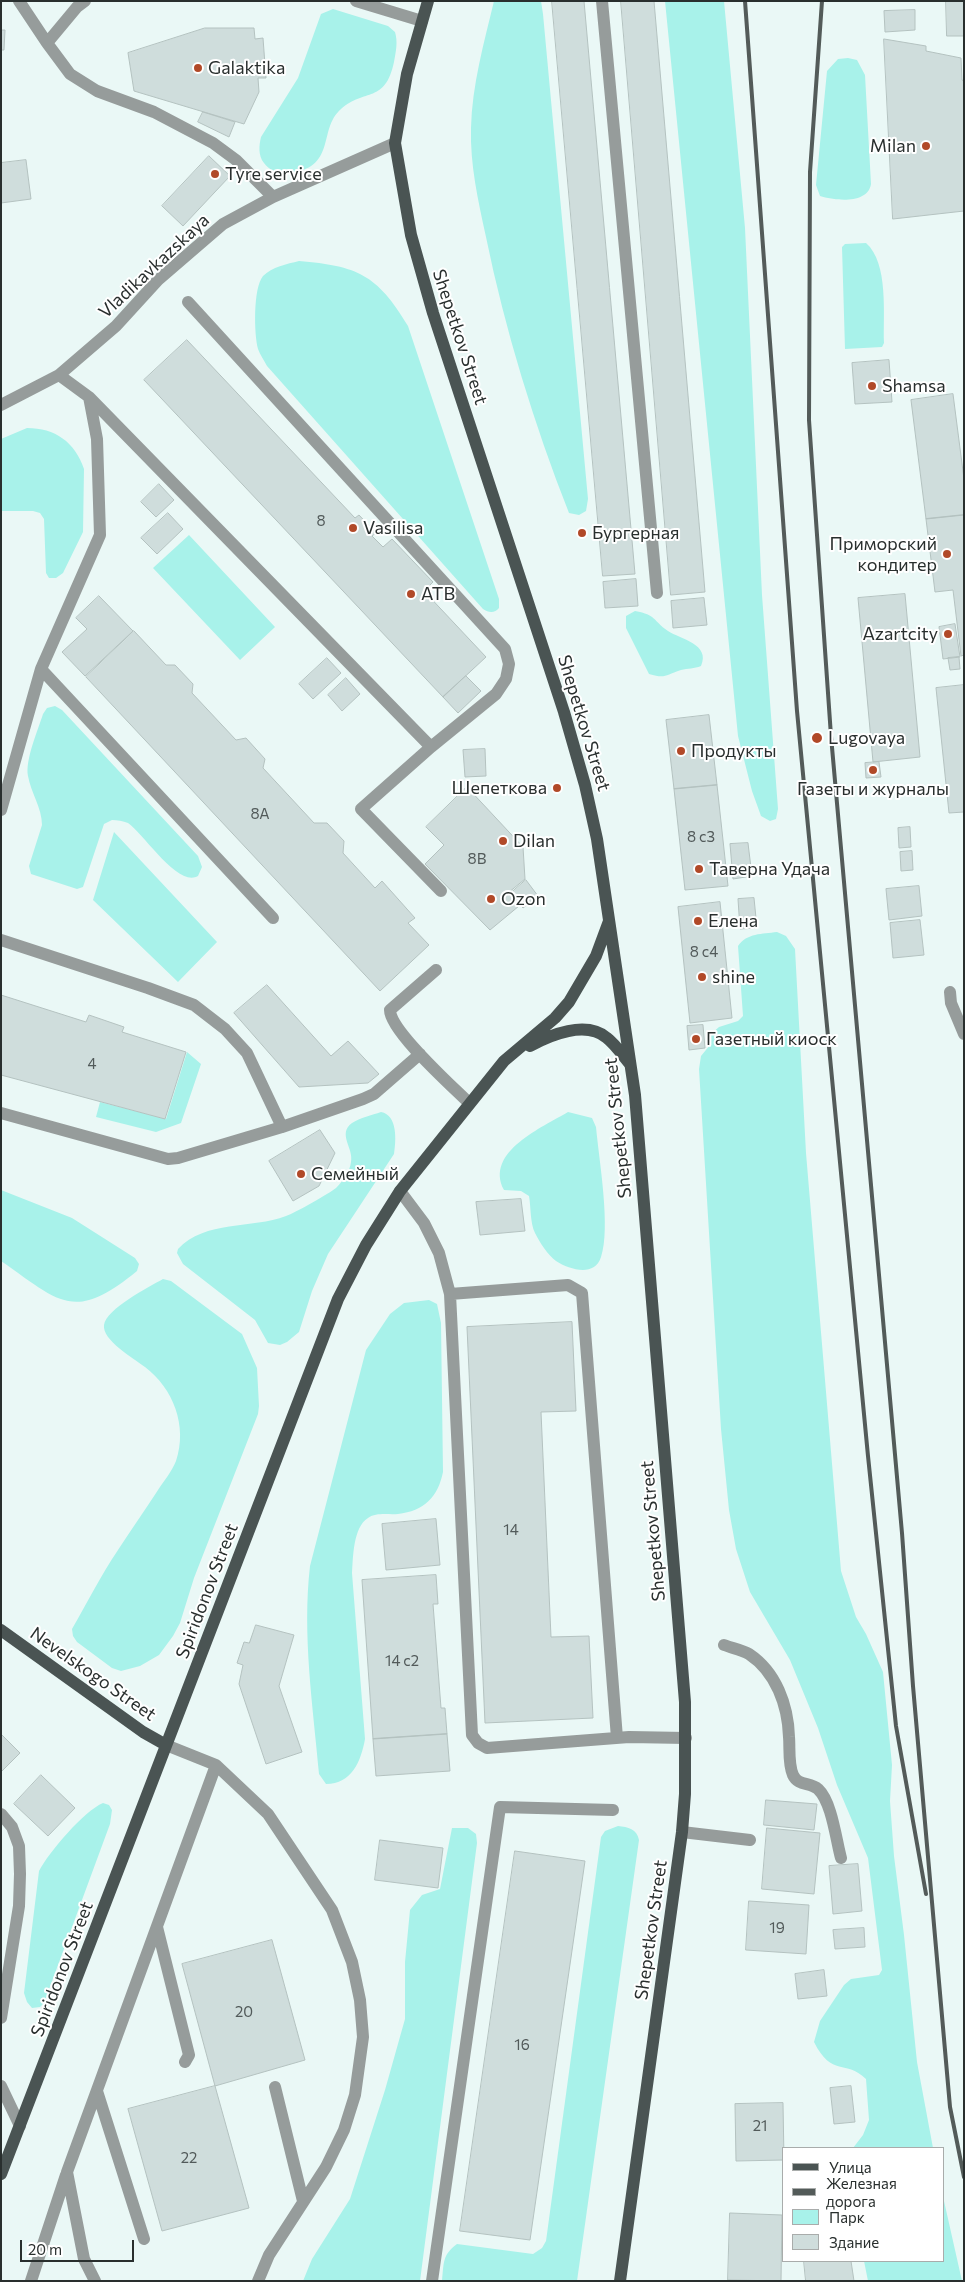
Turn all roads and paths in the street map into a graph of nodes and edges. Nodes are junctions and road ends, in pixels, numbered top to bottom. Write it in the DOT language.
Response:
graph roads {
  1 [pos="19,1"];
  2 [pos="85,1"];
  3 [pos="356,1"];
  4 [pos="428,1"];
  5 [pos="602,1"];
  6 [pos="422,21"];
  7 [pos="47,43"];
  8 [pos="395,143"];
  9 [pos="273,196"];
  10 [pos="188,302"];
  11 [pos="59,375"];
  12 [pos="90,397"];
  13 [pos="1,405"];
  14 [pos="657,593"];
  15 [pos="41,669"];
  16 [pos="431,747"];
  17 [pos="1,810"];
  18 [pos="441,891"];
  19 [pos="273,918"];
  20 [pos="610,918"];
  21 [pos="1,940"];
  22 [pos="436,970"];
  23 [pos="950,992"];
  24 [pos="964,1034"];
  25 [pos="420,1054"];
  26 [pos="510,1056"];
  27 [pos="630,1064"];
  28 [pos="469,1103"];
  29 [pos="1,1114"];
  30 [pos="282,1127"];
  31 [pos="400,1191"];
  32 [pos="450,1294"];
  33 [pos="1,1630"];
  34 [pos="724,1645"];
  35 [pos="617,1738"];
  36 [pos="686,1738"];
  37 [pos="166,1745"];
  38 [pos="216,1765"];
  39 [pos="613,1810"];
  40 [pos="1,1814"];
  41 [pos="682,1832"];
  42 [pos="750,1840"];
  43 [pos="840,1858"];
  44 [pos="157,1927"];
  45 [pos="1,2018"];
  46 [pos="185,2062"];
  47 [pos="1,2086"];
  48 [pos="275,2087"];
  49 [pos="96,2092"];
  50 [pos="20,2126"];
  51 [pos="67,2172"];
  52 [pos="1,2174"];
  53 [pos="303,2200"];
  54 [pos="144,2239"];
  55 [pos="31,2281"];
  56 [pos="95,2281"];
  57 [pos="258,2281"];
  58 [pos="432,2281"];
  59 [pos="620,2281"];
  1 -- 7 [label="street"];
  2 -- 7 [label="street"];
  3 -- 6 [label="street"];
  4 -- 6 [label="main road, Shepetkov Street"];
  5 -- 14 [label="street"];
  6 -- 8 [label="main road, Shepetkov Street"];
  7 -- 9 [label="street"];
  8 -- 9 [label="street, Vladikavkazskaya"];
  8 -- 20 [label="main road, Shepetkov Street"];
  9 -- 11 [label="street, Vladikavkazskaya"];
  10 -- 16 [label="street"];
  11 -- 12 [label="street"];
  11 -- 13 [label="street, Vladikavkazskaya"];
  12 -- 15 [label="street"];
  12 -- 16 [label="street"];
  15 -- 17 [label="street"];
  15 -- 19 [label="street"];
  16 -- 18 [label="street"];
  20 -- 26 [label="main road, Spiridonov Street"];
  20 -- 27 [label="main road, Shepetkov Street"];
  21 -- 30 [label="street"];
  22 -- 25 [label="street"];
  23 -- 24 [label="street"];
  25 -- 28 [label="street"];
  25 -- 30 [label="street"];
  26 -- 27 [label="main road, Spiridonov Street"];
  26 -- 28 [label="main road, Spiridonov Street"];
  27 -- 36 [label="main road, Shepetkov Street"];
  28 -- 31 [label="main road, Spiridonov Street"];
  29 -- 30 [label="street"];
  31 -- 32 [label="street"];
  31 -- 37 [label="main road, Spiridonov Street"];
  32 -- 35 [label="street"];
  32 -- 35 [label="street"];
  33 -- 37 [label="main road, Nevelskogo Street"];
  34 -- 43 [label="street"];
  35 -- 36 [label="street"];
  36 -- 41 [label="main road, Shepetkov Street"];
  37 -- 38 [label="street"];
  37 -- 50 [label="main road, Spiridonov Street"];
  38 -- 44 [label="street"];
  38 -- 53 [label="street"];
  39 -- 58 [label="street"];
  40 -- 45 [label="street"];
  41 -- 42 [label="street"];
  41 -- 59 [label="main road, Shepetkov Street"];
  44 -- 46 [label="street"];
  44 -- 49 [label="street"];
  47 -- 50 [label="street"];
  48 -- 53 [label="street"];
  49 -- 51 [label="street"];
  49 -- 54 [label="street"];
  50 -- 52 [label="main road, Spiridonov Street"];
  51 -- 55 [label="street"];
  51 -- 56 [label="street"];
  53 -- 57 [label="street"];
}
